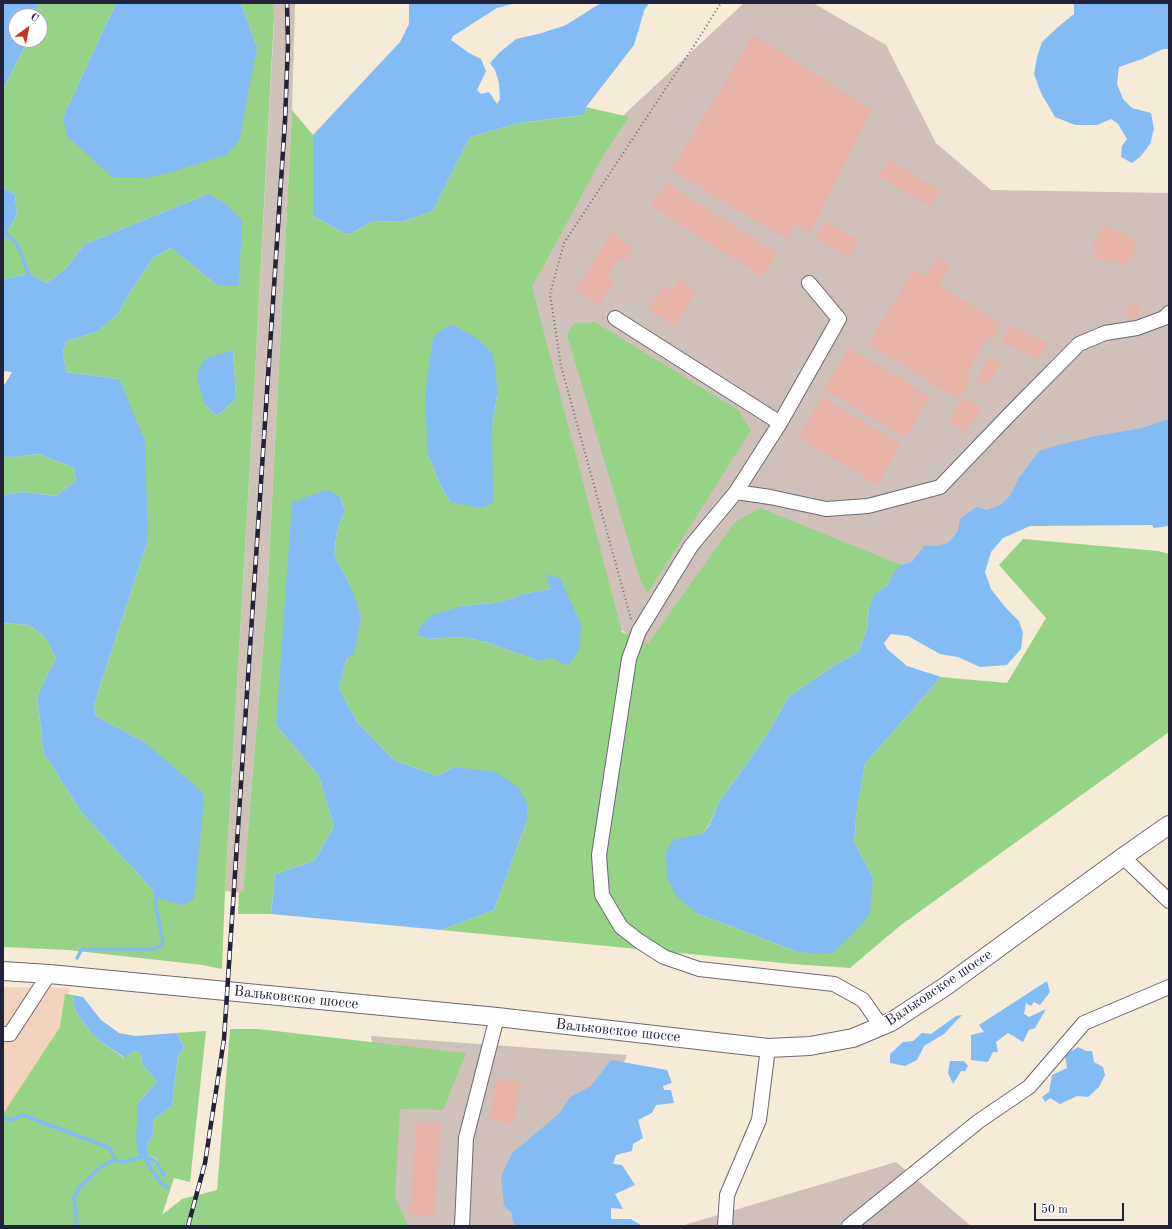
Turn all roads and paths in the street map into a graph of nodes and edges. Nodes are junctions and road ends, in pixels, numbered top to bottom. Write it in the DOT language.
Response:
graph roads {
  1 [pos="809,283"];
  2 [pos="1169,313"];
  3 [pos="615,318"];
  4 [pos="780,423"];
  5 [pos="736,492"];
  6 [pos="1169,825"];
  7 [pos="1123,857"];
  8 [pos="1169,902"];
  9 [pos="3,971"];
  10 [pos="48,974"];
  11 [pos="1169,987"];
  12 [pos="497,1017"];
  13 [pos="882,1026"];
  14 [pos="3,1034"];
  15 [pos="768,1048"];
  16 [pos="462,1226"];
  17 [pos="726,1226"];
  18 [pos="849,1226"];
  1 -- 4 [label="lane"];
  2 -- 5 [label="lane"];
  3 -- 4 [label="lane"];
  4 -- 5 [label="lane"];
  5 -- 13 [label="lane"];
  6 -- 7 [label="main road, Вальковское шоссе"];
  7 -- 8 [label="lane"];
  7 -- 13 [label="main road, Вальковское шоссе"];
  9 -- 10 [label="main road, Вальковское шоссе"];
  10 -- 12 [label="main road, Вальковское шоссе"];
  10 -- 14 [label="lane"];
  11 -- 18 [label="lane"];
  12 -- 15 [label="main road, Вальковское шоссе"];
  12 -- 16 [label="lane"];
  13 -- 15 [label="main road, Вальковское шоссе"];
  15 -- 17 [label="lane"];
}
